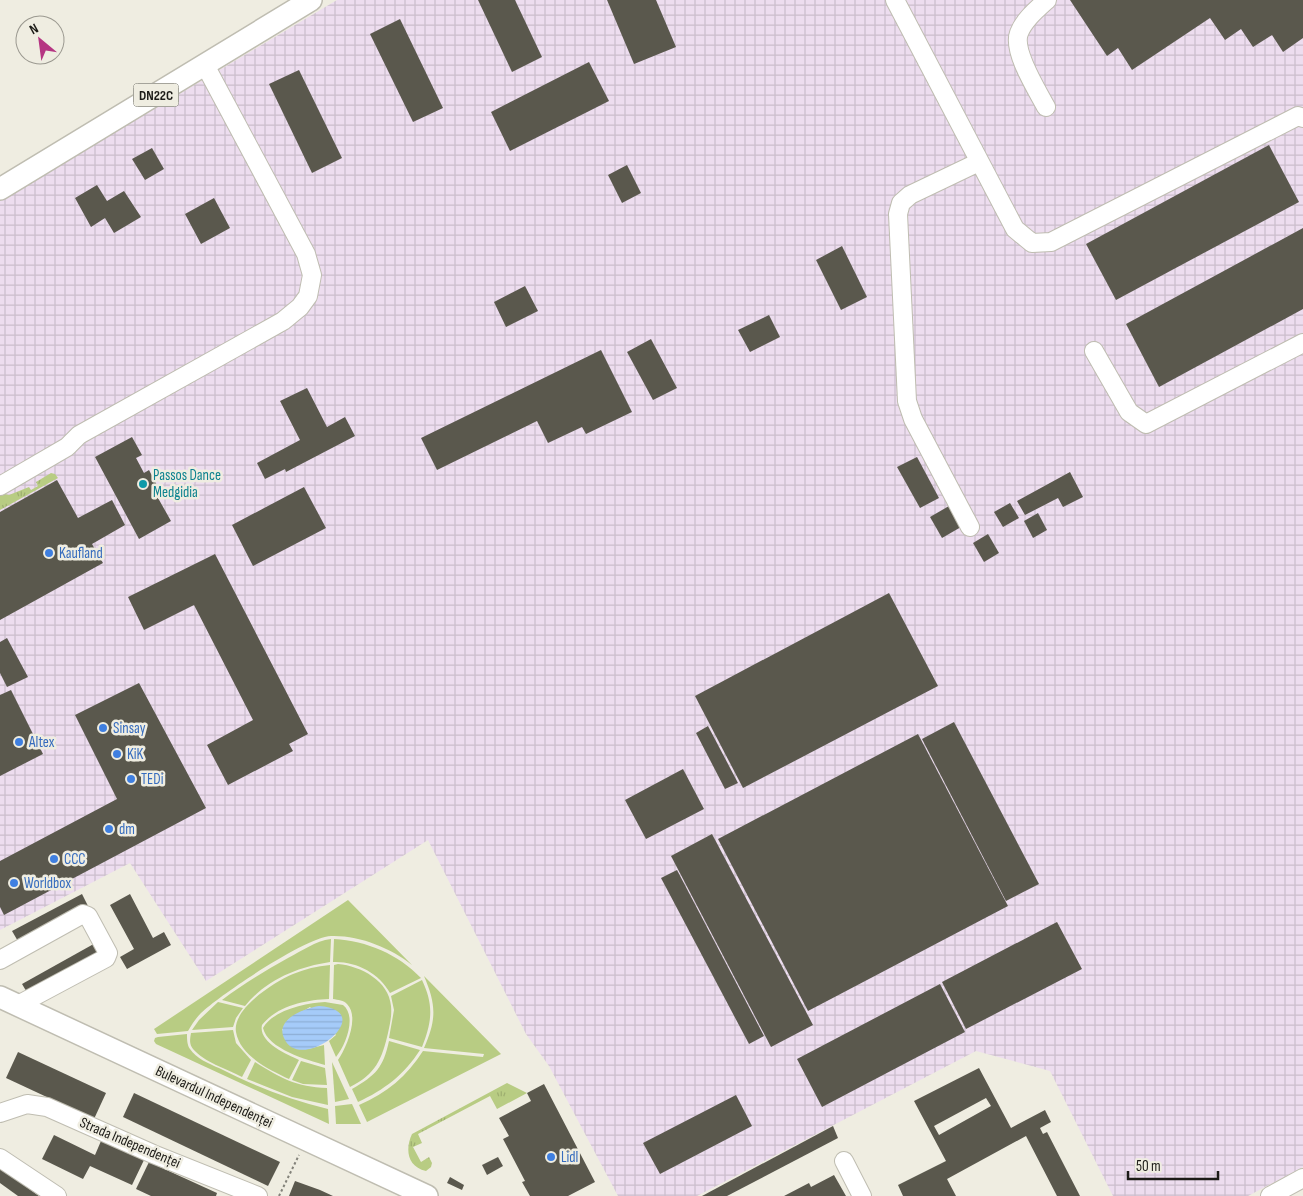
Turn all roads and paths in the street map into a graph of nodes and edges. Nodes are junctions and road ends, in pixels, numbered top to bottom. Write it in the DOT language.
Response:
graph roads {
  1 [pos="311,0"];
  2 [pos="895,0"];
  3 [pos="1047,0"];
  4 [pos="205,65"];
  5 [pos="1046,107"];
  6 [pos="1303,118"];
  7 [pos="978,162"];
  8 [pos="0,189"];
  9 [pos="1303,343"];
  10 [pos="1094,351"];
  11 [pos="0,486"];
  12 [pos="970,527"];
  13 [pos="0,960"];
  14 [pos="9,1001"];
  15 [pos="0,1113"];
  16 [pos="307,1140"];
  17 [pos="0,1158"];
  18 [pos="844,1161"];
  19 [pos="1303,1178"];
  20 [pos="57,1196"];
  21 [pos="258,1196"];
  22 [pos="280,1196"];
  23 [pos="427,1196"];
  24 [pos="862,1196"];
  25 [pos="1270,1196"];
  1 -- 4 [label="main road, DN22C"];
  2 -- 7 [label="street"];
  3 -- 5 [label="street"];
  4 -- 8 [label="main road, DN22C"];
  4 -- 11 [label="street"];
  6 -- 7 [label="street"];
  7 -- 12 [label="street"];
  9 -- 10 [label="street"];
  13 -- 14 [label="street"];
  14 -- 16 [label="main road, Bulevardul Independenței"];
  15 -- 21 [label="street, Strada Independenței"];
  16 -- 22 [label="path"];
  16 -- 23 [label="main road, Bulevardul Independenței"];
  17 -- 20 [label="street"];
  18 -- 24 [label="street"];
  19 -- 25 [label="street"];
}
